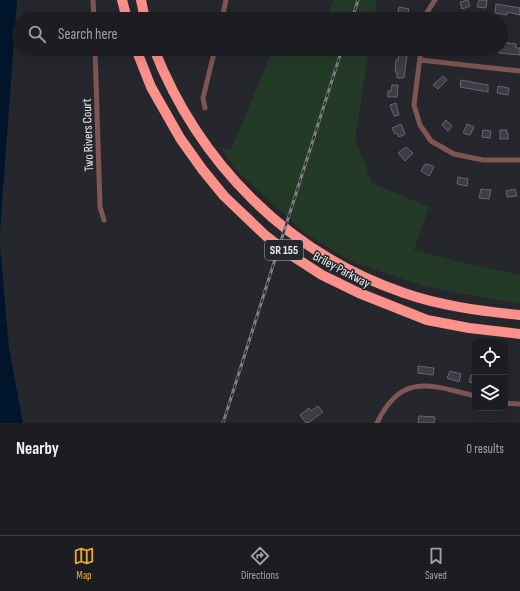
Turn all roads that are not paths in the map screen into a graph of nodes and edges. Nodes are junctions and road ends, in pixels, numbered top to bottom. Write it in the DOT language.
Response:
graph roads {
  1 [pos="93,0"];
  2 [pos="122,0"];
  3 [pos="141,0"];
  4 [pos="226,0"];
  5 [pos="435,0"];
  6 [pos="94,12"];
  7 [pos="125,12"];
  8 [pos="144,12"];
  9 [pos="223,12"];
  10 [pos="427,12"];
  11 [pos="95,56"];
  12 [pos="139,56"];
  13 [pos="157,56"];
  14 [pos="213,56"];
  15 [pos="420,56"];
  16 [pos="420,60"];
  17 [pos="520,71"];
  18 [pos="205,108"];
  19 [pos="520,160"];
  20 [pos="104,220"];
  21 [pos="520,315"];
  22 [pos="520,334"];
  23 [pos="472,395"];
  24 [pos="508,403"];
  25 [pos="520,404"];
  26 [pos="377,423"];
  1 -- 6 [label="street"];
  2 -- 7 [label="highway"];
  3 -- 8 [label="highway"];
  4 -- 9 [label="street"];
  5 -- 10 [label="street"];
  11 -- 20 [label="street, Two Rivers Court"];
  12 -- 22 [label="highway, Briley Parkway / SR 155"];
  13 -- 21 [label="highway, Briley Parkway / SR 155"];
  14 -- 18 [label="street"];
  15 -- 16 [label="street"];
  16 -- 17 [label="street"];
  16 -- 19 [label="street"];
  23 -- 26 [label="street"];
  24 -- 25 [label="street"];
}
